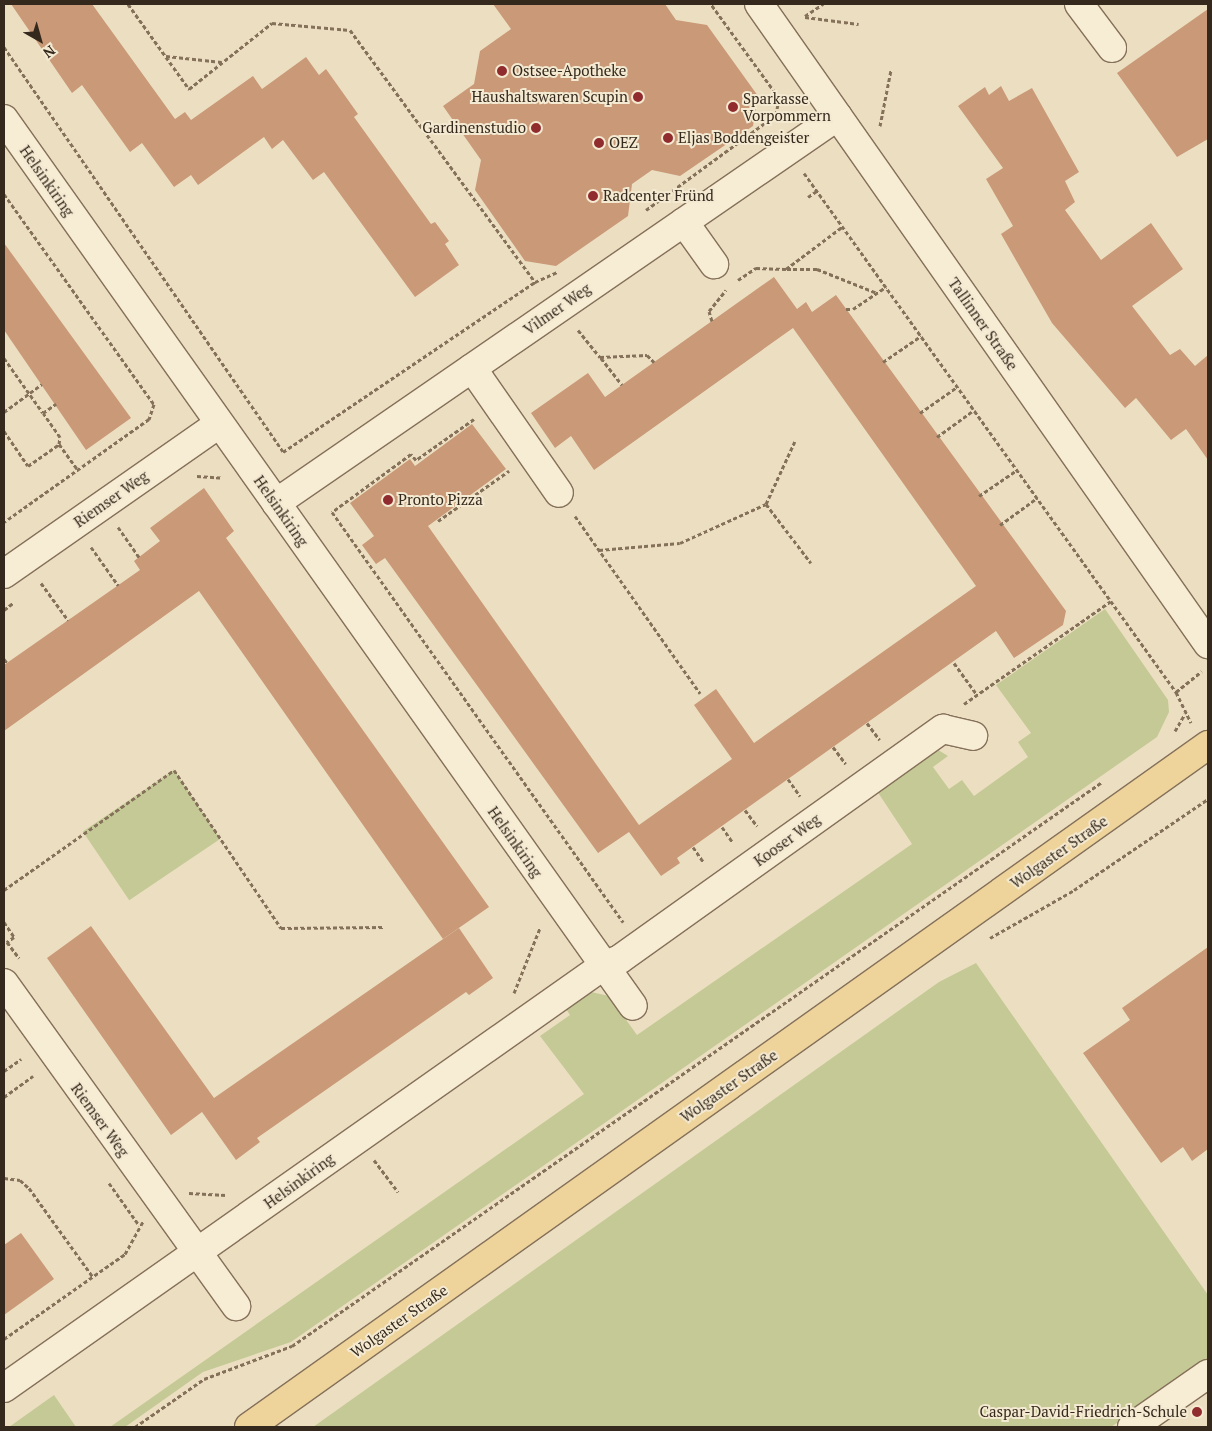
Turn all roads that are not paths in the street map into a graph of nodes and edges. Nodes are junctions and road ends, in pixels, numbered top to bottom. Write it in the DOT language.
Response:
graph roads {
  1 [pos="760,4"];
  2 [pos="1079,4"];
  3 [pos="1112,48"];
  4 [pos="838,116"];
  5 [pos="4,120"];
  6 [pos="684,222"];
  7 [pos="714,264"];
  8 [pos="472,368"];
  9 [pos="219,424"];
  10 [pos="559,493"];
  11 [pos="276,503"];
  12 [pos="4,574"];
  13 [pos="1208,644"];
  14 [pos="973,736"];
  15 [pos="1208,745"];
  16 [pos="603,966"];
  17 [pos="4,983"];
  18 [pos="632,1006"];
  19 [pos="198,1254"];
  20 [pos="236,1306"];
  21 [pos="1208,1374"];
  22 [pos="4,1388"];
  23 [pos="249,1427"];
  24 [pos="1132,1427"];
  1 -- 4 [label="street, Tallinner Straße"];
  2 -- 3 [label="street"];
  4 -- 6 [label="street, Vilmer Weg"];
  4 -- 13 [label="street, Tallinner Straße"];
  5 -- 9 [label="street, Helsinkiring"];
  6 -- 7 [label="street"];
  6 -- 8 [label="street, Vilmer Weg"];
  8 -- 10 [label="street"];
  8 -- 11 [label="street, Vilmer Weg"];
  9 -- 11 [label="street, Helsinkiring"];
  9 -- 12 [label="street, Riemser Weg"];
  11 -- 16 [label="street, Helsinkiring"];
  14 -- 16 [label="street, Kooser Weg"];
  15 -- 23 [label="main road, Wolgaster Straße"];
  16 -- 18 [label="street"];
  16 -- 19 [label="street, Helsinkiring"];
  17 -- 19 [label="street, Riemser Weg"];
  19 -- 20 [label="street, Riemser Weg"];
  19 -- 22 [label="street, Helsinkiring"];
  21 -- 24 [label="street"];
}
